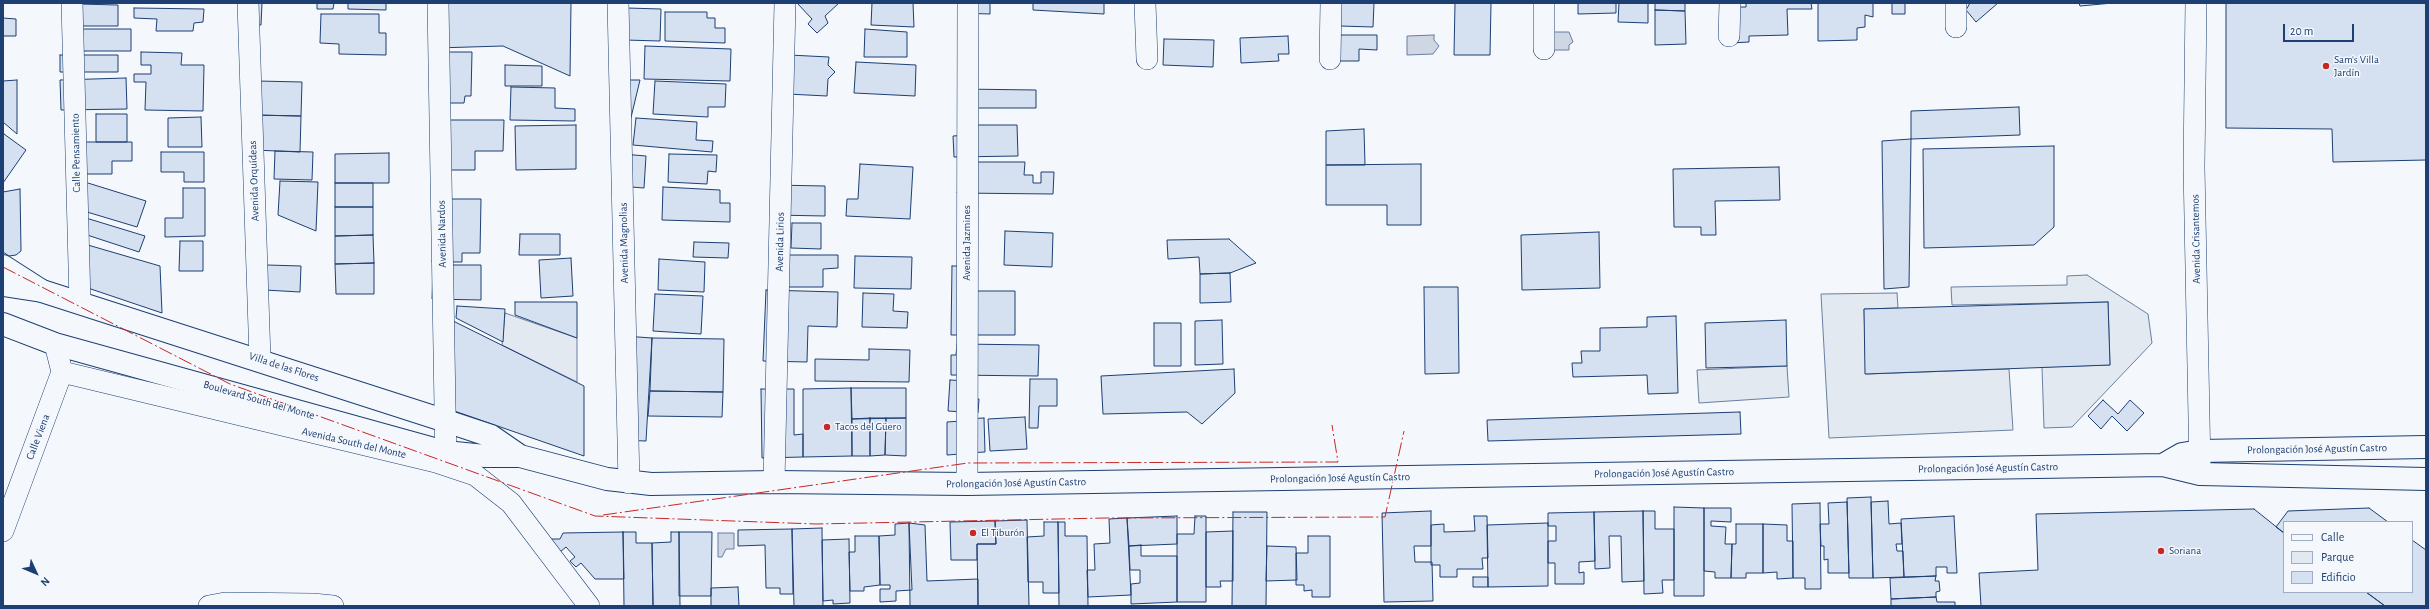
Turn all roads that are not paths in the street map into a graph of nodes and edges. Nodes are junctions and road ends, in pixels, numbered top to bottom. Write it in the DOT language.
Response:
graph roads {
  1 [pos="72,3"];
  2 [pos="248,3"];
  3 [pos="438,3"];
  4 [pos="618,3"];
  5 [pos="785,3"];
  6 [pos="968,3"];
  7 [pos="1145,3"];
  8 [pos="1331,3"];
  9 [pos="1544,3"];
  10 [pos="1730,3"];
  11 [pos="1956,3"];
  12 [pos="2196,3"];
  13 [pos="1956,27"];
  14 [pos="1729,36"];
  15 [pos="1544,49"];
  16 [pos="1147,59"];
  17 [pos="1330,59"];
  18 [pos="3,266"];
  19 [pos="3,285"];
  20 [pos="42,290"];
  21 [pos="80,303"];
  22 [pos="3,324"];
  23 [pos="55,344"];
  24 [pos="260,359"];
  25 [pos="62,372"];
  26 [pos="446,421"];
  27 [pos="2426,447"];
  28 [pos="2200,451"];
  29 [pos="520,456"];
  30 [pos="446,458"];
  31 [pos="2163,465"];
  32 [pos="2200,474"];
  33 [pos="2426,479"];
  34 [pos="774,482"];
  35 [pos="629,483"];
  36 [pos="966,484"];
  37 [pos="3,531"];
  38 [pos="209,606"];
  39 [pos="333,606"];
  40 [pos="588,606"];
  1 -- 21 [label="street, Calle Pensamiento"];
  2 -- 24 [label="street, Avenida Orquídeas"];
  3 -- 26 [label="street, Avenida Nardos"];
  4 -- 35 [label="street, Avenida Magnolias"];
  5 -- 34 [label="street, Avenida Lirios"];
  6 -- 36 [label="street, Avenida Jazmines"];
  7 -- 16 [label="street"];
  8 -- 17 [label="street"];
  9 -- 15 [label="street"];
  10 -- 14 [label="street"];
  11 -- 13 [label="street"];
  12 -- 28 [label="street, Avenida Crisantemos"];
  18 -- 20 [label="main road"];
  19 -- 20 [label="main road"];
  20 -- 21 [label="main road, Villa de las Flores"];
  21 -- 24 [label="main road, Villa de las Flores"];
  22 -- 23 [label="main road, Boulevard South del Monte"];
  23 -- 25 [label="street"];
  23 -- 30 [label="main road, Boulevard South del Monte"];
  24 -- 26 [label="main road, Villa de las Flores"];
  25 -- 30 [label="street, Avenida South del Monte"];
  25 -- 37 [label="street, Calle Viena"];
  26 -- 29 [label="main road, Villa de las Flores"];
  26 -- 30 [label="street, Avenida Nardos"];
  27 -- 28 [label="main road, Prolongación José Agustín Castro"];
  28 -- 31 [label="main road, Prolongación José Agustín Castro"];
  28 -- 32 [label="street, Avenida Crisantemos"];
  29 -- 30 [label="main road, Boulevard South del Monte"];
  29 -- 35 [label="main road, Prolongación José Agustín Castro"];
  30 -- 40 [label="street, Avenida South del Monte"];
  31 -- 32 [label="main road, Prolongación José Agustín Castro"];
  31 -- 36 [label="main road, Prolongación José Agustín Castro"];
  32 -- 33 [label="main road, Prolongación José Agustín Castro"];
  34 -- 35 [label="main road, Prolongación José Agustín Castro"];
  34 -- 36 [label="main road, Prolongación José Agustín Castro"];
  38 -- 39 [label="street"];
}
